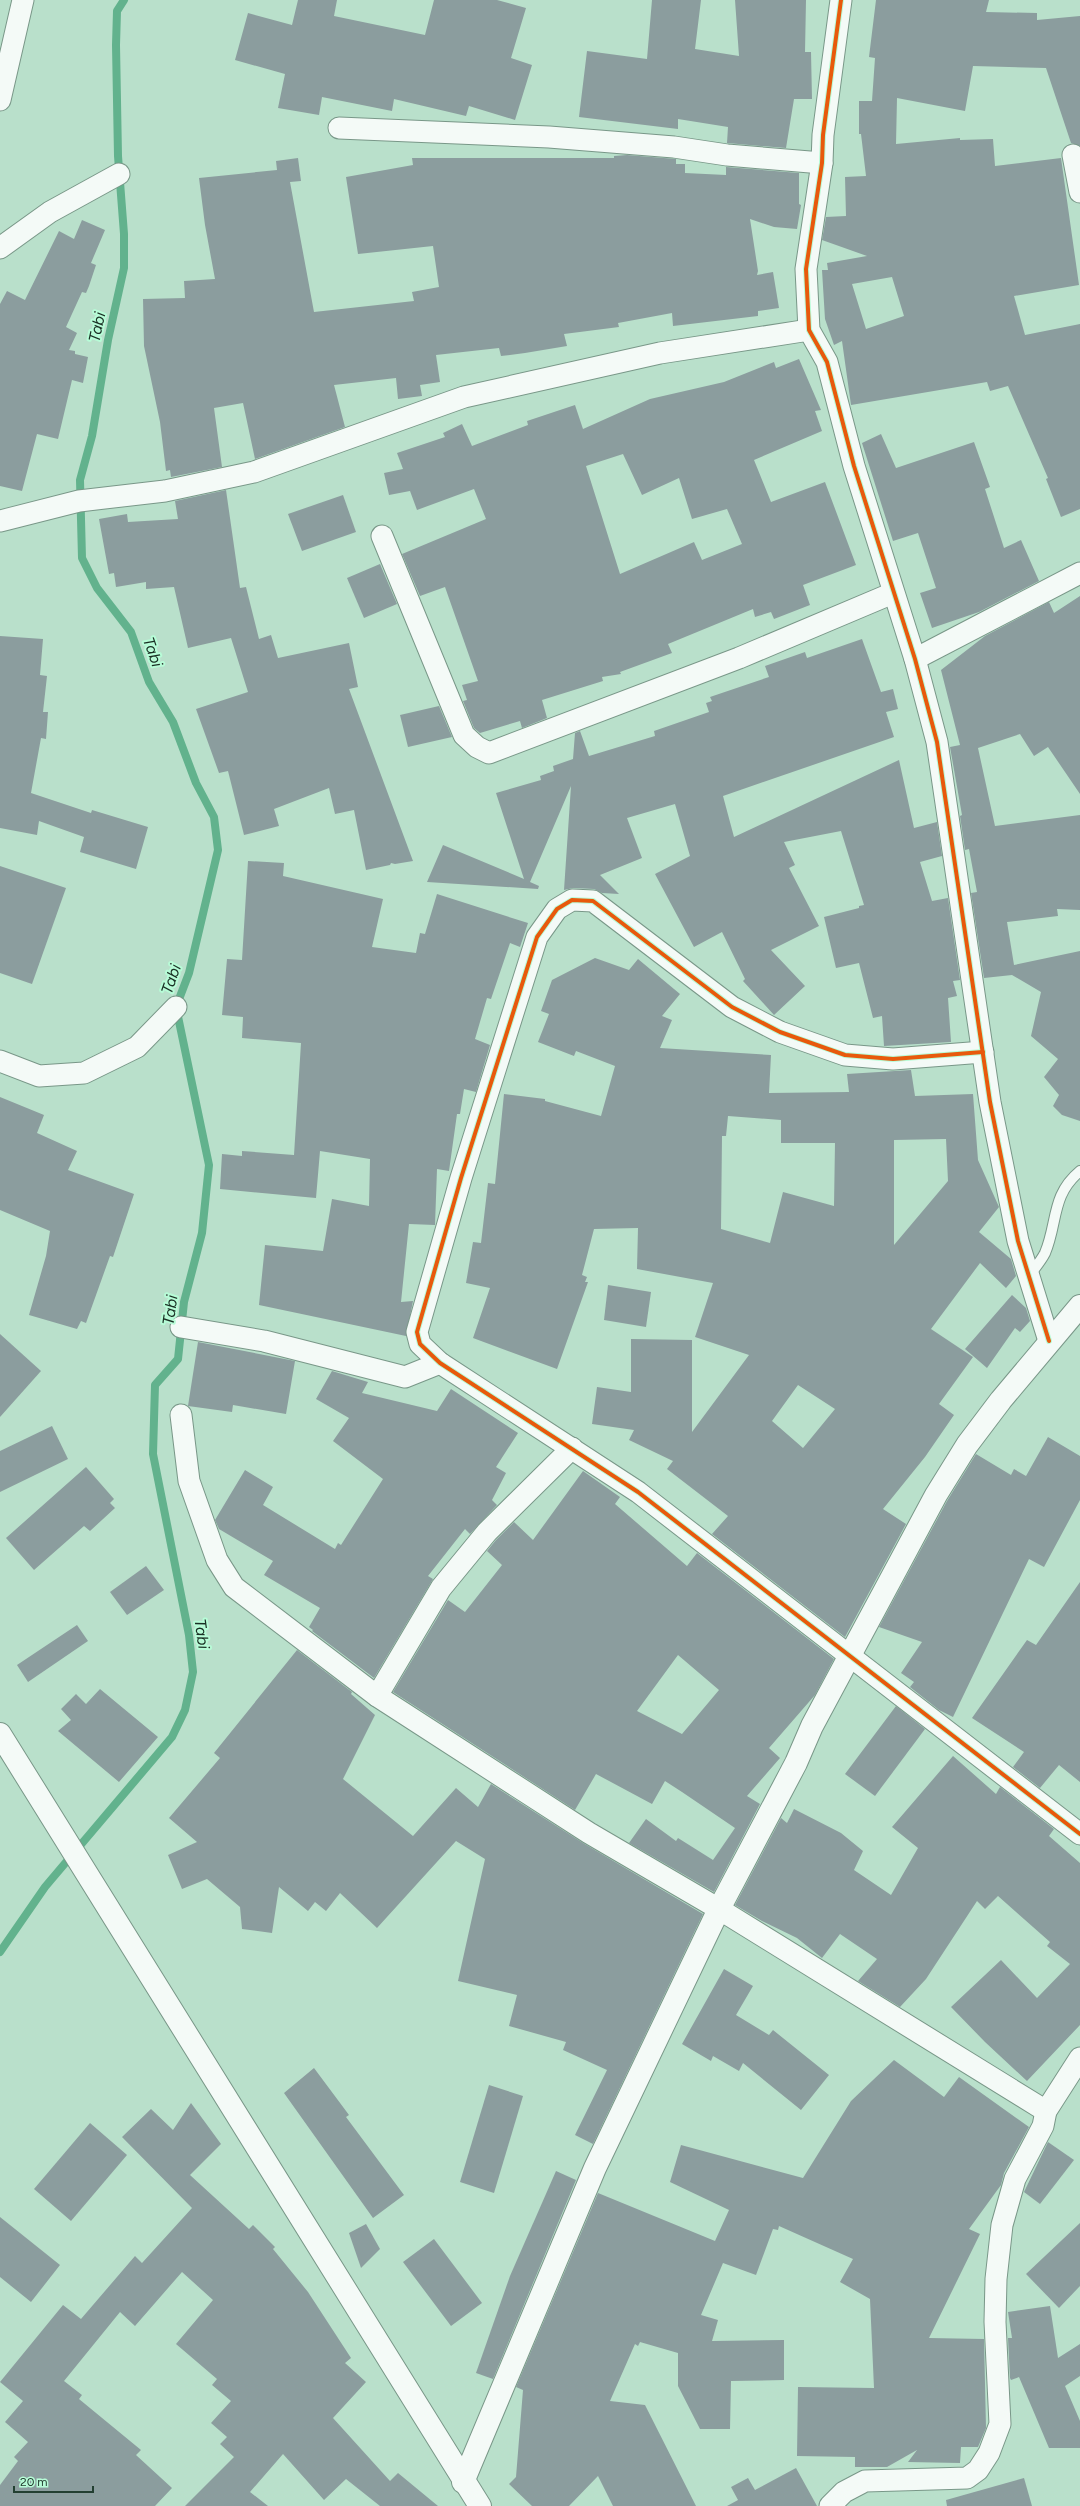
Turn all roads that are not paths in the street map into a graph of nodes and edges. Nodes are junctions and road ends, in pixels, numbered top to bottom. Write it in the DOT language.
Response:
graph roads {
  1 [pos="23,0"];
  2 [pos="840,0"];
  3 [pos="0,100"];
  4 [pos="339,128"];
  5 [pos="1073,155"];
  6 [pos="822,163"];
  7 [pos="119,174"];
  8 [pos="1080,192"];
  9 [pos="0,248"];
  10 [pos="809,330"];
  11 [pos="0,521"];
  12 [pos="382,536"];
  13 [pos="1080,573"];
  14 [pos="893,593"];
  15 [pos="915,659"];
  16 [pos="176,1007"];
  17 [pos="983,1052"];
  18 [pos="0,1061"];
  19 [pos="1080,1171"];
  20 [pos="1029,1276"];
  21 [pos="1080,1306"];
  22 [pos="181,1327"];
  23 [pos="1049,1341"];
  24 [pos="440,1363"];
  25 [pos="181,1415"];
  26 [pos="572,1448"];
  27 [pos="850,1657"];
  28 [pos="376,1696"];
  29 [pos="0,1734"];
  30 [pos="1080,1834"];
  31 [pos="719,1909"];
  32 [pos="1080,2058"];
  33 [pos="1046,2111"];
  34 [pos="463,2482"];
  35 [pos="480,2506"];
  36 [pos="830,2506"];
  1 -- 3 [label="street"];
  2 -- 6 [label="street"];
  4 -- 6 [label="street"];
  5 -- 8 [label="street"];
  6 -- 10 [label="street"];
  7 -- 9 [label="street"];
  10 -- 11 [label="street"];
  10 -- 14 [label="street"];
  12 -- 14 [label="street"];
  13 -- 15 [label="street"];
  14 -- 15 [label="street"];
  15 -- 17 [label="street"];
  16 -- 18 [label="street"];
  17 -- 20 [label="street"];
  17 -- 24 [label="street"];
  19 -- 20 [label="lane"];
  20 -- 23 [label="street"];
  21 -- 23 [label="street"];
  22 -- 24 [label="street"];
  23 -- 27 [label="street"];
  24 -- 26 [label="street"];
  25 -- 28 [label="street"];
  26 -- 27 [label="street"];
  26 -- 28 [label="street"];
  27 -- 30 [label="street"];
  27 -- 31 [label="street"];
  28 -- 31 [label="street"];
  29 -- 34 [label="street"];
  31 -- 33 [label="street"];
  31 -- 34 [label="street"];
  32 -- 33 [label="street"];
  33 -- 36 [label="street"];
  34 -- 35 [label="street"];
}
